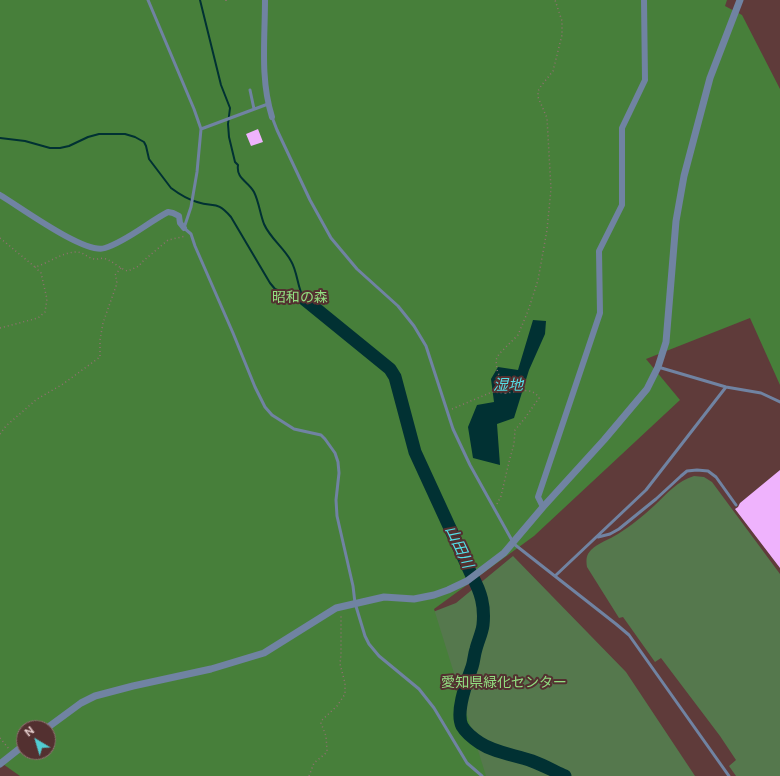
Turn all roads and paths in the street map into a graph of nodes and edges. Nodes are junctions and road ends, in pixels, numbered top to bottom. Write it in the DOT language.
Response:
graph roads {
  1 [pos="148,0"];
  2 [pos="266,0"];
  3 [pos="555,0"];
  4 [pos="644,0"];
  5 [pos="740,0"];
  6 [pos="250,90"];
  7 [pos="268,104"];
  8 [pos="254,109"];
  9 [pos="272,117"];
  10 [pos="201,129"];
  11 [pos="0,195"];
  12 [pos="184,228"];
  13 [pos="35,266"];
  14 [pos="121,268"];
  15 [pos="0,328"];
  16 [pos="658,367"];
  17 [pos="726,387"];
  18 [pos="506,393"];
  19 [pos="780,402"];
  20 [pos="447,410"];
  21 [pos="0,434"];
  22 [pos="736,505"];
  23 [pos="543,507"];
  24 [pos="494,509"];
  25 [pos="596,537"];
  26 [pos="514,544"];
  27 [pos="555,576"];
  28 [pos="355,603"];
  29 [pos="341,613"];
  30 [pos="56,722"];
  31 [pos="0,738"];
  32 [pos="16,752"];
  33 [pos="13,754"];
  34 [pos="0,764"];
  35 [pos="309,776"];
  36 [pos="482,776"];
  37 [pos="729,776"];
  1 -- 10 [label="lane"];
  2 -- 7 [label="street"];
  3 -- 18 [label="path"];
  4 -- 23 [label="street"];
  5 -- 16 [label="street"];
  6 -- 8 [label="lane"];
  7 -- 8 [label="lane"];
  7 -- 9 [label="street"];
  8 -- 10 [label="lane"];
  9 -- 20 [label="lane"];
  10 -- 12 [label="lane"];
  11 -- 12 [label="street"];
  12 -- 28 [label="lane"];
  13 -- 15 [label="path"];
  14 -- 21 [label="path"];
  16 -- 17 [label="lane"];
  16 -- 23 [label="street"];
  17 -- 19 [label="lane"];
  17 -- 25 [label="lane"];
  18 -- 20 [label="path"];
  18 -- 24 [label="path"];
  20 -- 24 [label="lane"];
  22 -- 25 [label="lane"];
  23 -- 26 [label="street"];
  24 -- 26 [label="lane"];
  25 -- 27 [label="lane"];
  26 -- 27 [label="lane"];
  26 -- 28 [label="street"];
  27 -- 37 [label="lane"];
  28 -- 30 [label="street"];
  28 -- 36 [label="lane"];
  29 -- 35 [label="path"];
  31 -- 33 [label="path"];
  32 -- 33 [label="street"];
  33 -- 34 [label="street"];
}
